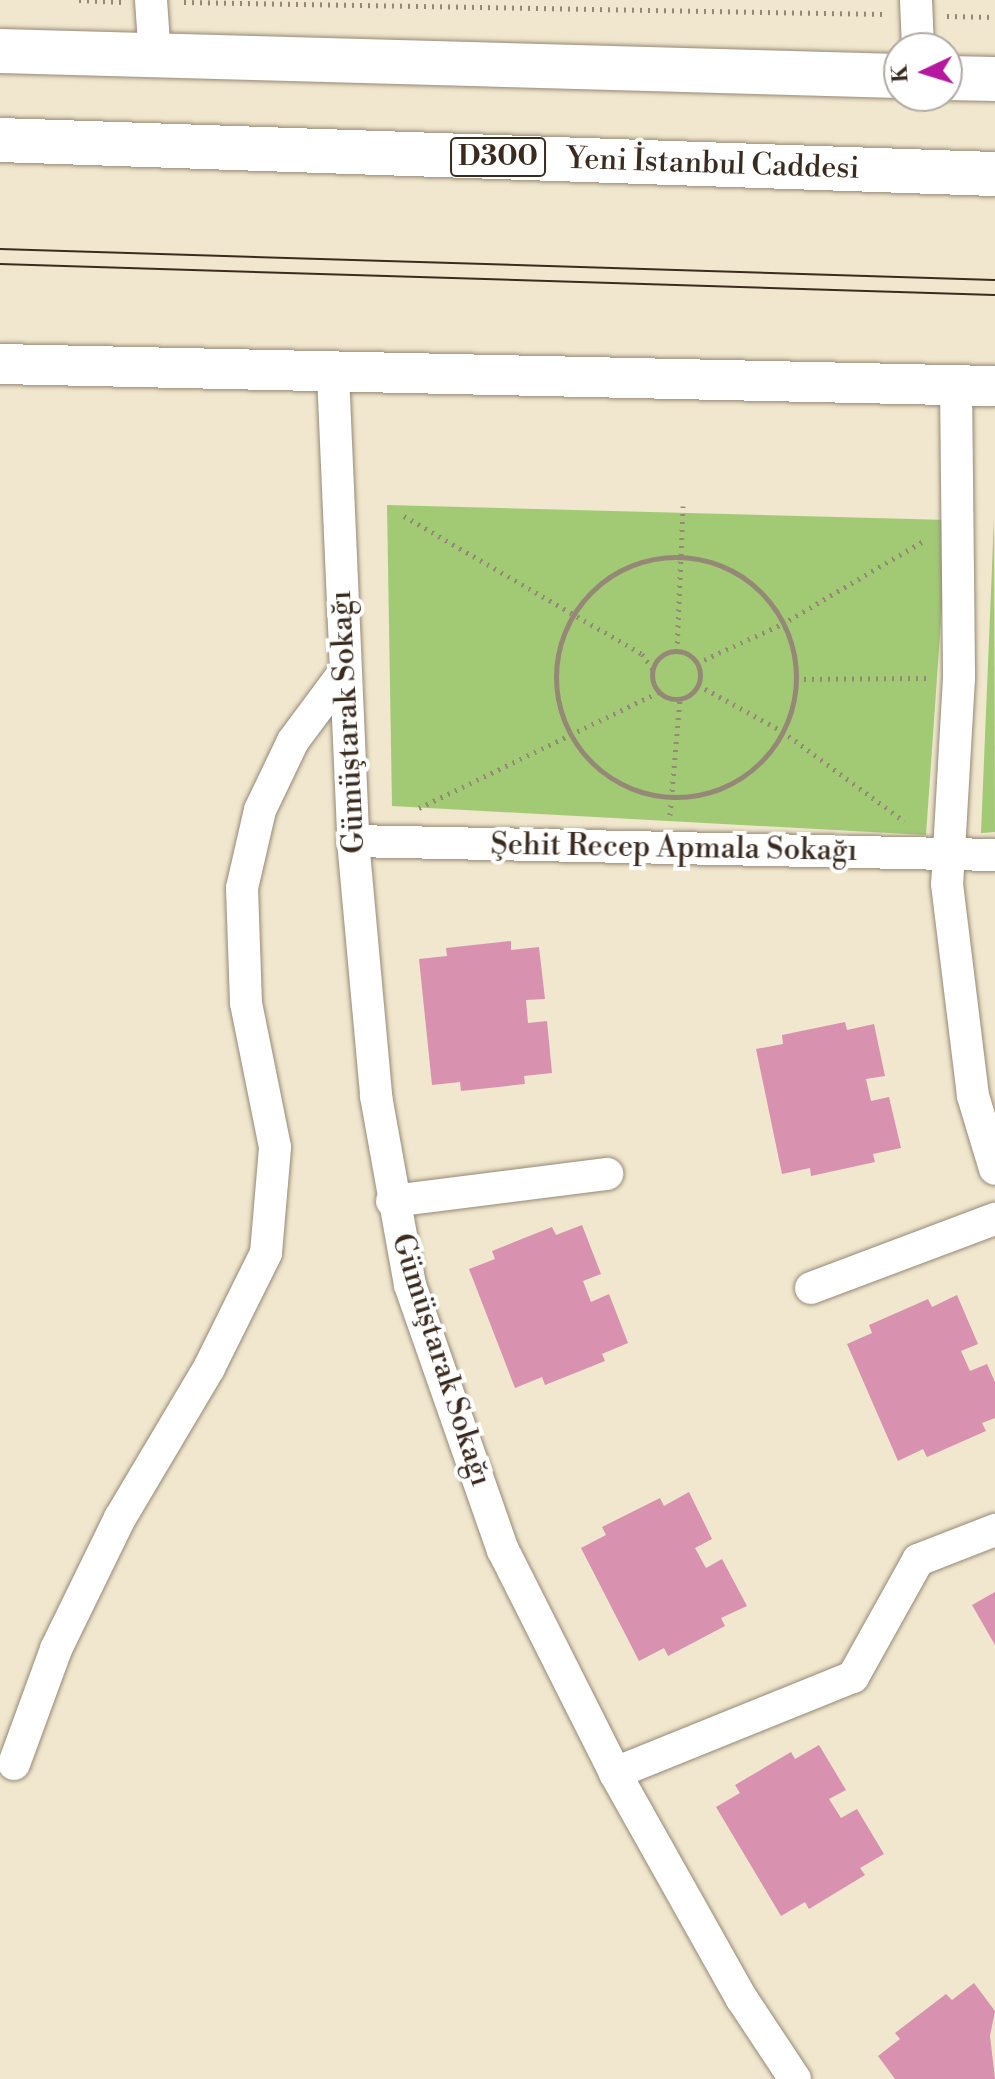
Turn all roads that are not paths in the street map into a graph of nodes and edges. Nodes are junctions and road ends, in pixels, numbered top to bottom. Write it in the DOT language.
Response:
graph roads {
  1 [pos="151,2"];
  2 [pos="916,7"];
  3 [pos="917,32"];
  4 [pos="0,51"];
  5 [pos="155,57"];
  6 [pos="883,76"];
  7 [pos="963,78"];
  8 [pos="995,79"];
  9 [pos="0,140"];
  10 [pos="995,174"];
  11 [pos="0,364"];
  12 [pos="333,374"];
  13 [pos="956,384"];
  14 [pos="995,386"];
  15 [pos="343,674"];
  16 [pos="353,841"];
  17 [pos="950,854"];
  18 [pos="995,855"];
  19 [pos="995,1169"];
  20 [pos="607,1174"];
  21 [pos="392,1201"];
  22 [pos="995,1219"];
  23 [pos="811,1288"];
  24 [pos="995,1530"];
  25 [pos="14,1764"];
  26 [pos="615,1773"];
  27 [pos="795,2079"];
  1 -- 5 [label="street"];
  2 -- 3 [label="street"];
  4 -- 5 [label="highway"];
  5 -- 6 [label="highway"];
  7 -- 8 [label="highway"];
  9 -- 10 [label="highway, Yeni İstanbul Caddesi / D300"];
  11 -- 12 [label="street"];
  12 -- 13 [label="street"];
  12 -- 15 [label="street, Gümüştarak Sokağı"];
  13 -- 14 [label="street"];
  13 -- 17 [label="street"];
  15 -- 16 [label="street, Gümüştarak Sokağı"];
  15 -- 25 [label="street"];
  16 -- 17 [label="street, Şehit Recep Apmala Sokağı"];
  16 -- 21 [label="street, Gümüştarak Sokağı"];
  17 -- 18 [label="street, Şehit Recep Apmala Sokağı"];
  17 -- 19 [label="street"];
  20 -- 21 [label="street"];
  21 -- 26 [label="street, Gümüştarak Sokağı"];
  22 -- 23 [label="street"];
  24 -- 26 [label="street"];
  26 -- 27 [label="street, Gümüştarak Sokağı"];
}
